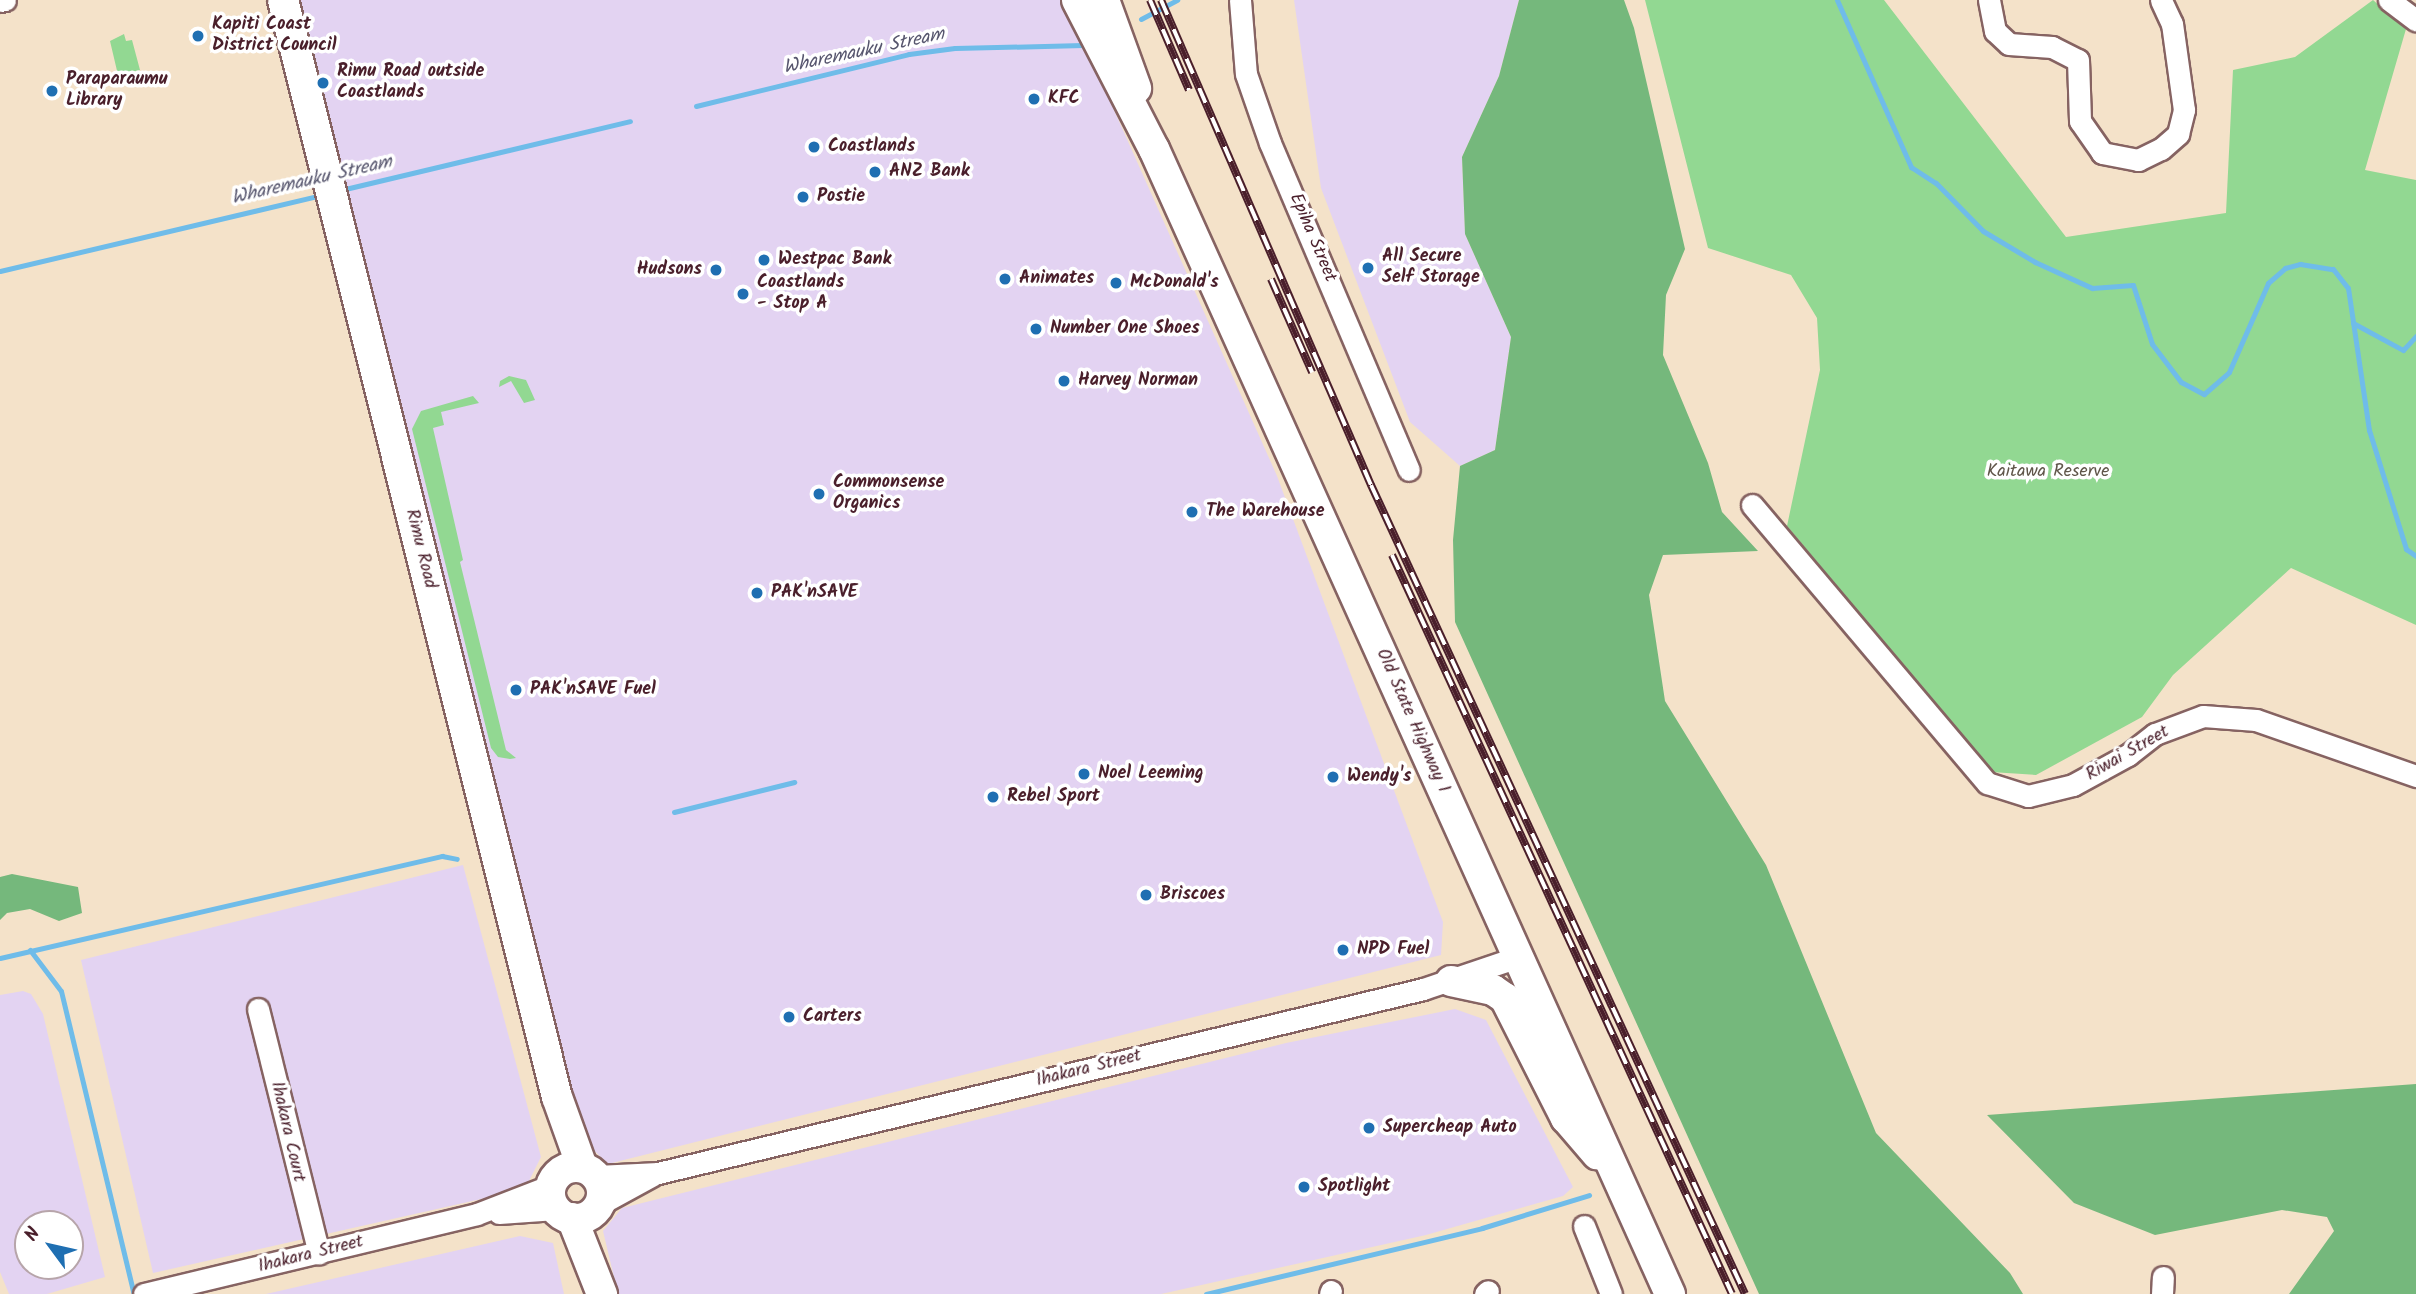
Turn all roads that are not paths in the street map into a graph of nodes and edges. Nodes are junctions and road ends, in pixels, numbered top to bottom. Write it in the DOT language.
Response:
graph roads {
  1 [pos="283,0"];
  2 [pos="1076,0"];
  3 [pos="1240,0"];
  4 [pos="1989,0"];
  5 [pos="2161,0"];
  6 [pos="2389,0"];
  7 [pos="2416,20"];
  8 [pos="1106,28"];
  9 [pos="1409,470"];
  10 [pos="1752,505"];
  11 [pos="2416,776"];
  12 [pos="1518,957"];
  13 [pos="1451,981"];
  14 [pos="258,1009"];
  15 [pos="1619,1181"];
  16 [pos="576,1193"];
  17 [pos="1584,1226"];
  18 [pos="319,1254"];
  19 [pos="144,1294"];
  20 [pos="603,1294"];
  21 [pos="1611,1294"];
  22 [pos="1670,1294"];
  1 -- 16 [label="main road, Rimu Road"];
  2 -- 8 [label="main road, Old State Highway 1"];
  3 -- 9 [label="street, Epiha Street"];
  4 -- 5 [label="street"];
  6 -- 7 [label="street"];
  8 -- 12 [label="main road, Old State Highway 1"];
  10 -- 11 [label="street, Riwai Street"];
  12 -- 13 [label="street, Ihakara Street"];
  12 -- 15 [label="main road, Old State Highway 1"];
  13 -- 15 [label="main road"];
  13 -- 16 [label="street, Ihakara Street"];
  14 -- 18 [label="street, Ihakara Court"];
  15 -- 22 [label="main road, Old State Highway 1"];
  16 -- 18 [label="street, Ihakara Street"];
  16 -- 20 [label="main road, Rimu Road"];
  17 -- 21 [label="street"];
  18 -- 19 [label="street, Ihakara Street"];
}
